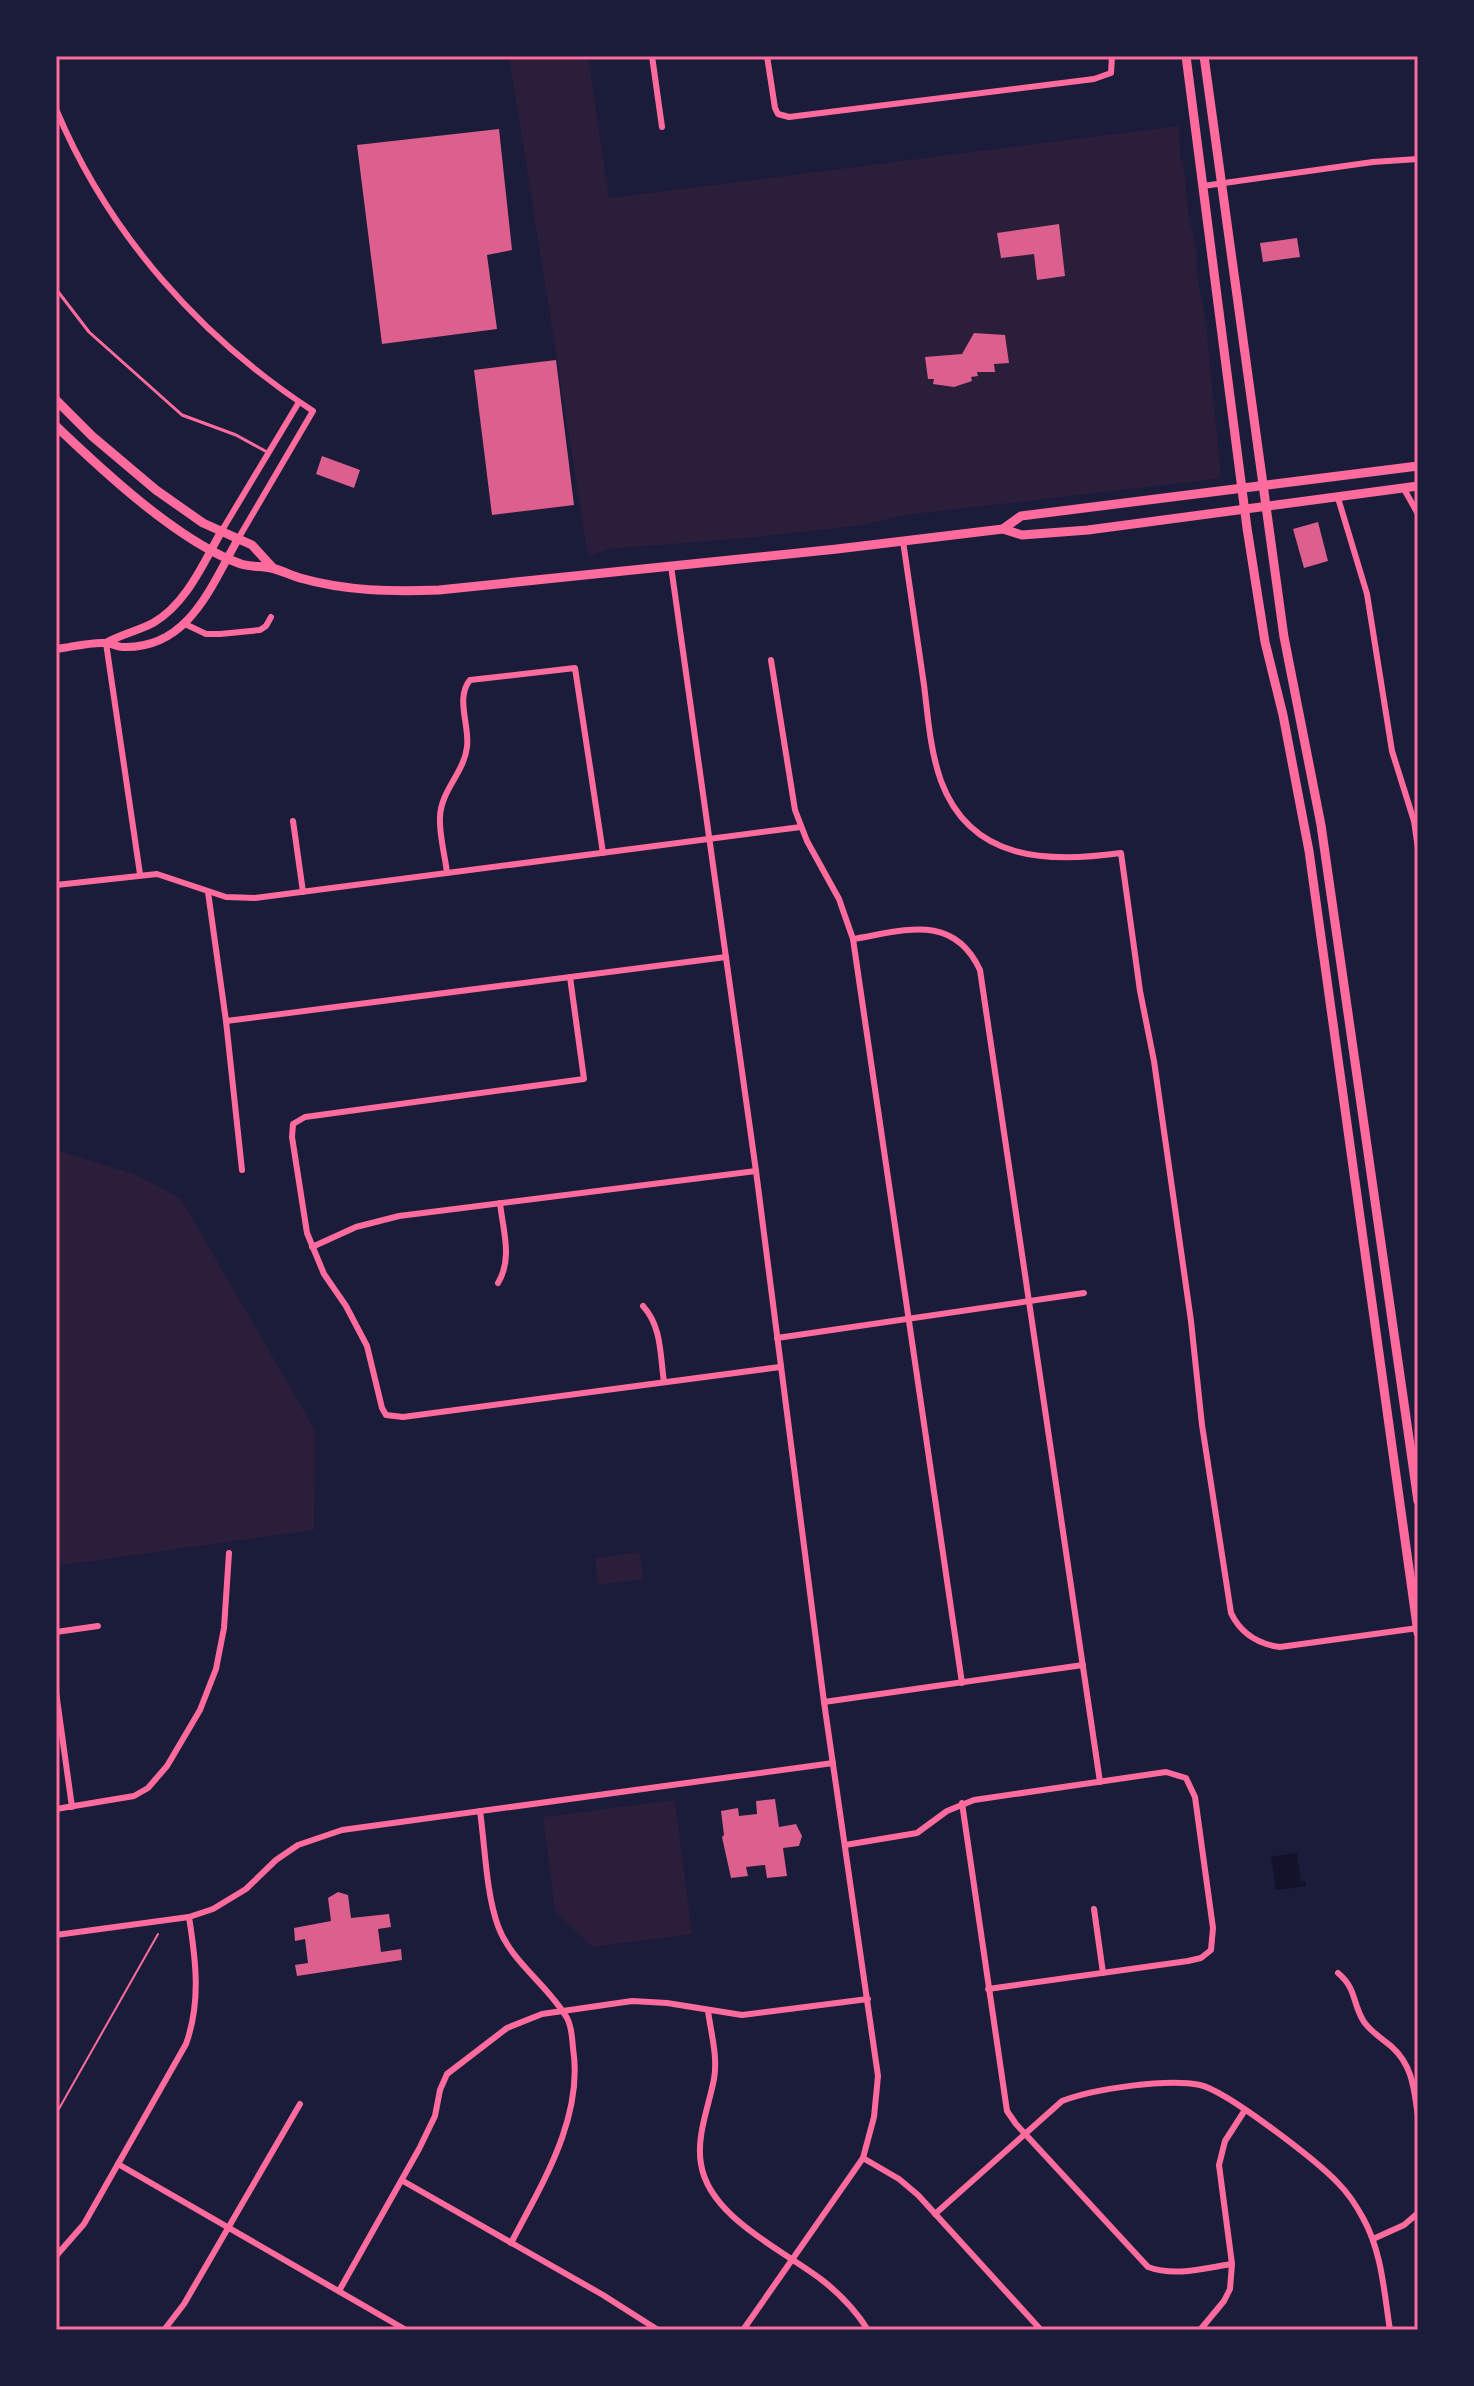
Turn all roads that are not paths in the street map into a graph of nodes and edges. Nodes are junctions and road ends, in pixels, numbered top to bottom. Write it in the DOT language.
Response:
graph roads {
  1 [pos="652,56"];
  2 [pos="767,56"];
  3 [pos="1112,56"];
  4 [pos="1186,56"];
  5 [pos="1204,56"];
  6 [pos="56,109"];
  7 [pos="662,127"];
  8 [pos="1418,159"];
  9 [pos="1220,184"];
  10 [pos="1203,186"];
  11 [pos="56,289"];
  12 [pos="56,400"];
  13 [pos="299,402"];
  14 [pos="56,426"];
  15 [pos="267,452"];
  16 [pos="1418,466"];
  17 [pos="1263,486"];
  18 [pos="1418,486"];
  19 [pos="1242,489"];
  20 [pos="1404,489"];
  21 [pos="1338,498"];
  22 [pos="1266,508"];
  23 [pos="1245,511"];
  24 [pos="1418,514"];
  25 [pos="1003,529"];
  26 [pos="221,532"];
  27 [pos="238,539"];
  28 [pos="903,541"];
  29 [pos="212,549"];
  30 [pos="227,557"];
  31 [pos="671,566"];
  32 [pos="273,568"];
  33 [pos="271,617"];
  34 [pos="185,624"];
  35 [pos="106,643"];
  36 [pos="56,649"];
  37 [pos="771,660"];
  38 [pos="293,821"];
  39 [pos="801,827"];
  40 [pos="709,839"];
  41 [pos="1418,848"];
  42 [pos="603,853"];
  43 [pos="447,873"];
  44 [pos="140,874"];
  45 [pos="56,885"];
  46 [pos="208,892"];
  47 [pos="303,892"];
  48 [pos="853,939"];
  49 [pos="726,957"];
  50 [pos="570,977"];
  51 [pos="226,1021"];
  52 [pos="242,1170"];
  53 [pos="756,1171"];
  54 [pos="500,1203"];
  55 [pos="312,1247"];
  56 [pos="498,1283"];
  57 [pos="1084,1293"];
  58 [pos="1030,1300"];
  59 [pos="643,1306"];
  60 [pos="909,1318"];
  61 [pos="777,1338"];
  62 [pos="780,1367"];
  63 [pos="664,1382"];
  64 [pos="1418,1501"];
  65 [pos="229,1553"];
  66 [pos="98,1626"];
  67 [pos="1418,1630"];
  68 [pos="56,1632"];
  69 [pos="1083,1665"];
  70 [pos="962,1683"];
  71 [pos="56,1692"];
  72 [pos="824,1702"];
  73 [pos="833,1763"];
  74 [pos="1100,1782"];
  75 [pos="962,1803"];
  76 [pos="72,1807"];
  77 [pos="56,1809"];
  78 [pos="480,1811"];
  79 [pos="845,1845"];
  80 [pos="1094,1909"];
  81 [pos="189,1917"];
  82 [pos="56,1935"];
  83 [pos="1103,1973"];
  84 [pos="1338,1973"];
  85 [pos="988,1989"];
  86 [pos="868,1999"];
  87 [pos="561,2010"];
  88 [pos="708,2011"];
  89 [pos="300,2104"];
  90 [pos="1245,2110"];
  91 [pos="1418,2116"];
  92 [pos="1024,2133"];
  93 [pos="863,2158"];
  94 [pos="118,2164"];
  95 [pos="403,2181"];
  96 [pos="1418,2213"];
  97 [pos="935,2214"];
  98 [pos="228,2228"];
  99 [pos="1373,2239"];
  100 [pos="511,2243"];
  101 [pos="56,2256"];
  102 [pos="793,2259"];
  103 [pos="1232,2264"];
  104 [pos="339,2291"];
  105 [pos="164,2330"];
  106 [pos="406,2330"];
  107 [pos="658,2330"];
  108 [pos="743,2330"];
  109 [pos="868,2330"];
  110 [pos="1041,2330"];
  111 [pos="1200,2330"];
  112 [pos="1390,2330"];
  1 -- 7 [label="street"];
  2 -- 3 [label="street"];
  4 -- 10 [label="main road"];
  5 -- 9 [label="main road"];
  6 -- 13 [label="street"];
  8 -- 9 [label="street"];
  9 -- 10 [label="street"];
  9 -- 17 [label="main road"];
  10 -- 19 [label="main road"];
  11 -- 15 [label="lane"];
  12 -- 26 [label="main road"];
  13 -- 15 [label="street"];
  13 -- 27 [label="street"];
  14 -- 29 [label="main road"];
  15 -- 26 [label="street"];
  16 -- 17 [label="main road"];
  17 -- 19 [label="main road"];
  17 -- 22 [label="main road"];
  18 -- 20 [label="main road"];
  19 -- 23 [label="main road"];
  19 -- 25 [label="main road"];
  20 -- 21 [label="main road"];
  20 -- 24 [label="street"];
  21 -- 22 [label="main road"];
  21 -- 41 [label="street"];
  22 -- 23 [label="main road"];
  22 -- 64 [label="main road"];
  23 -- 25 [label="main road"];
  23 -- 67 [label="main road"];
  25 -- 28 [label="main road"];
  26 -- 27 [label="main road"];
  26 -- 29 [label="main road"];
  27 -- 30 [label="main road"];
  27 -- 32 [label="main road"];
  28 -- 31 [label="main road"];
  28 -- 67 [label="street"];
  29 -- 30 [label="main road"];
  29 -- 35 [label="main road"];
  30 -- 32 [label="main road"];
  30 -- 34 [label="main road"];
  31 -- 32 [label="main road"];
  31 -- 40 [label="street"];
  33 -- 34 [label="street"];
  34 -- 35 [label="main road"];
  35 -- 36 [label="main road"];
  35 -- 44 [label="street"];
  37 -- 39 [label="street"];
  38 -- 47 [label="street"];
  39 -- 40 [label="street"];
  39 -- 48 [label="street"];
  40 -- 42 [label="street"];
  40 -- 49 [label="street"];
  42 -- 43 [label="street"];
  42 -- 43 [label="street"];
  43 -- 47 [label="street"];
  44 -- 45 [label="street"];
  44 -- 46 [label="street"];
  46 -- 47 [label="street"];
  46 -- 51 [label="street"];
  48 -- 58 [label="street"];
  48 -- 60 [label="street"];
  49 -- 50 [label="street"];
  49 -- 53 [label="street"];
  50 -- 51 [label="street"];
  50 -- 55 [label="street"];
  51 -- 52 [label="street"];
  53 -- 54 [label="street"];
  53 -- 61 [label="street"];
  54 -- 55 [label="street"];
  54 -- 56 [label="street"];
  55 -- 63 [label="street"];
  57 -- 58 [label="street"];
  58 -- 60 [label="street"];
  58 -- 69 [label="street"];
  59 -- 63 [label="street"];
  60 -- 61 [label="street"];
  60 -- 70 [label="street"];
  61 -- 62 [label="street"];
  62 -- 63 [label="street"];
  62 -- 72 [label="street"];
  65 -- 76 [label="street"];
  66 -- 68 [label="street"];
  69 -- 70 [label="street"];
  69 -- 74 [label="street"];
  70 -- 72 [label="street"];
  71 -- 76 [label="street"];
  72 -- 73 [label="street"];
  73 -- 78 [label="street"];
  73 -- 79 [label="street"];
  74 -- 75 [label="street"];
  74 -- 83 [label="street"];
  75 -- 79 [label="street"];
  75 -- 85 [label="street"];
  76 -- 77 [label="street"];
  78 -- 81 [label="street"];
  78 -- 87 [label="street"];
  79 -- 86 [label="street"];
  80 -- 83 [label="street"];
  81 -- 82 [label="street"];
  81 -- 94 [label="street"];
  83 -- 85 [label="street"];
  84 -- 91 [label="street"];
  85 -- 92 [label="street"];
  86 -- 88 [label="street"];
  86 -- 93 [label="street"];
  87 -- 88 [label="street"];
  87 -- 95 [label="street"];
  87 -- 100 [label="street"];
  88 -- 102 [label="street"];
  89 -- 98 [label="street"];
  90 -- 92 [label="street"];
  90 -- 99 [label="street"];
  90 -- 103 [label="street"];
  92 -- 97 [label="street"];
  92 -- 103 [label="street"];
  93 -- 97 [label="street"];
  93 -- 102 [label="street"];
  94 -- 98 [label="street"];
  94 -- 101 [label="street"];
  95 -- 100 [label="street"];
  95 -- 104 [label="street"];
  96 -- 99 [label="street"];
  97 -- 110 [label="street"];
  98 -- 104 [label="street"];
  98 -- 105 [label="street"];
  99 -- 112 [label="street"];
  100 -- 107 [label="street"];
  102 -- 108 [label="street"];
  102 -- 109 [label="street"];
  103 -- 111 [label="street"];
  104 -- 106 [label="street"];
}
